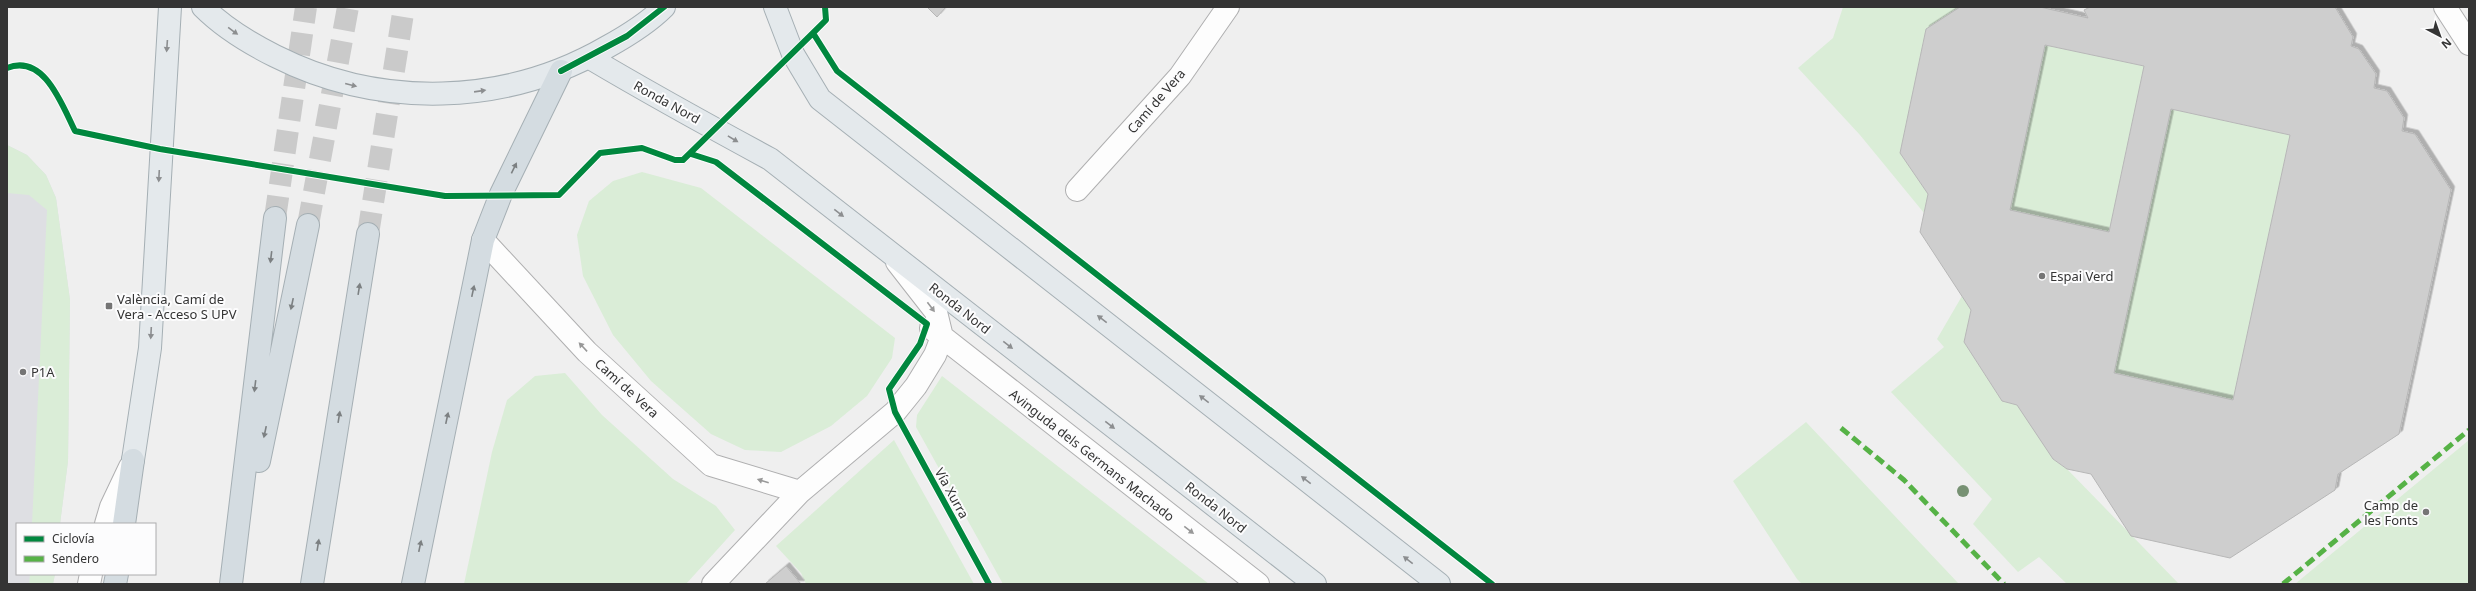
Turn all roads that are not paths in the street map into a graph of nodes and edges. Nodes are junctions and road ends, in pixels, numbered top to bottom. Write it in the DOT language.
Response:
graph roads {
  1 [pos="170,7"];
  2 [pos="203,7"];
  3 [pos="664,7"];
  4 [pos="776,7"];
  5 [pos="1228,7"];
  6 [pos="2445,7"];
  7 [pos="2469,44"];
  8 [pos="590,58"];
  9 [pos="561,70"];
  10 [pos="1077,190"];
  11 [pos="275,218"];
  12 [pos="308,225"];
  13 [pos="368,234"];
  14 [pos="483,240"];
  15 [pos="890,254"];
  16 [pos="935,331"];
  17 [pos="133,460"];
  18 [pos="800,492"];
  19 [pos="106,523"];
  20 [pos="124,523"];
  21 [pos="232,584"];
  22 [pos="312,584"];
  23 [pos="413,584"];
  24 [pos="713,584"];
  25 [pos="1258,584"];
  26 [pos="1315,584"];
  27 [pos="1439,584"];
  1 -- 17 [label="main road, one-way"];
  2 -- 9 [label="main road, one-way"];
  3 -- 8 [label="main road"];
  27 -- 4 [label="main road, one-way"];
  5 -- 10 [label="street, Camí de Vera"];
  6 -- 7 [label="street"];
  8 -- 9 [label="main road"];
  8 -- 15 [label="main road, Ronda Nord, one-way"];
  14 -- 9 [label="highway, one-way"];
  11 -- 21 [label="highway, one-way"];
  12 -- 21 [label="highway, one-way"];
  22 -- 13 [label="highway, one-way"];
  18 -- 14 [label="street, Camí de Vera, one-way"];
  23 -- 14 [label="highway, one-way"];
  15 -- 16 [label="street, one-way"];
  15 -- 26 [label="main road, Ronda Nord, one-way"];
  16 -- 18 [label="street"];
  16 -- 25 [label="street, Avinguda dels Germans Machado, one-way"];
  17 -- 19 [label="street"];
  17 -- 20 [label="highway"];
  18 -- 24 [label="street"];
}
